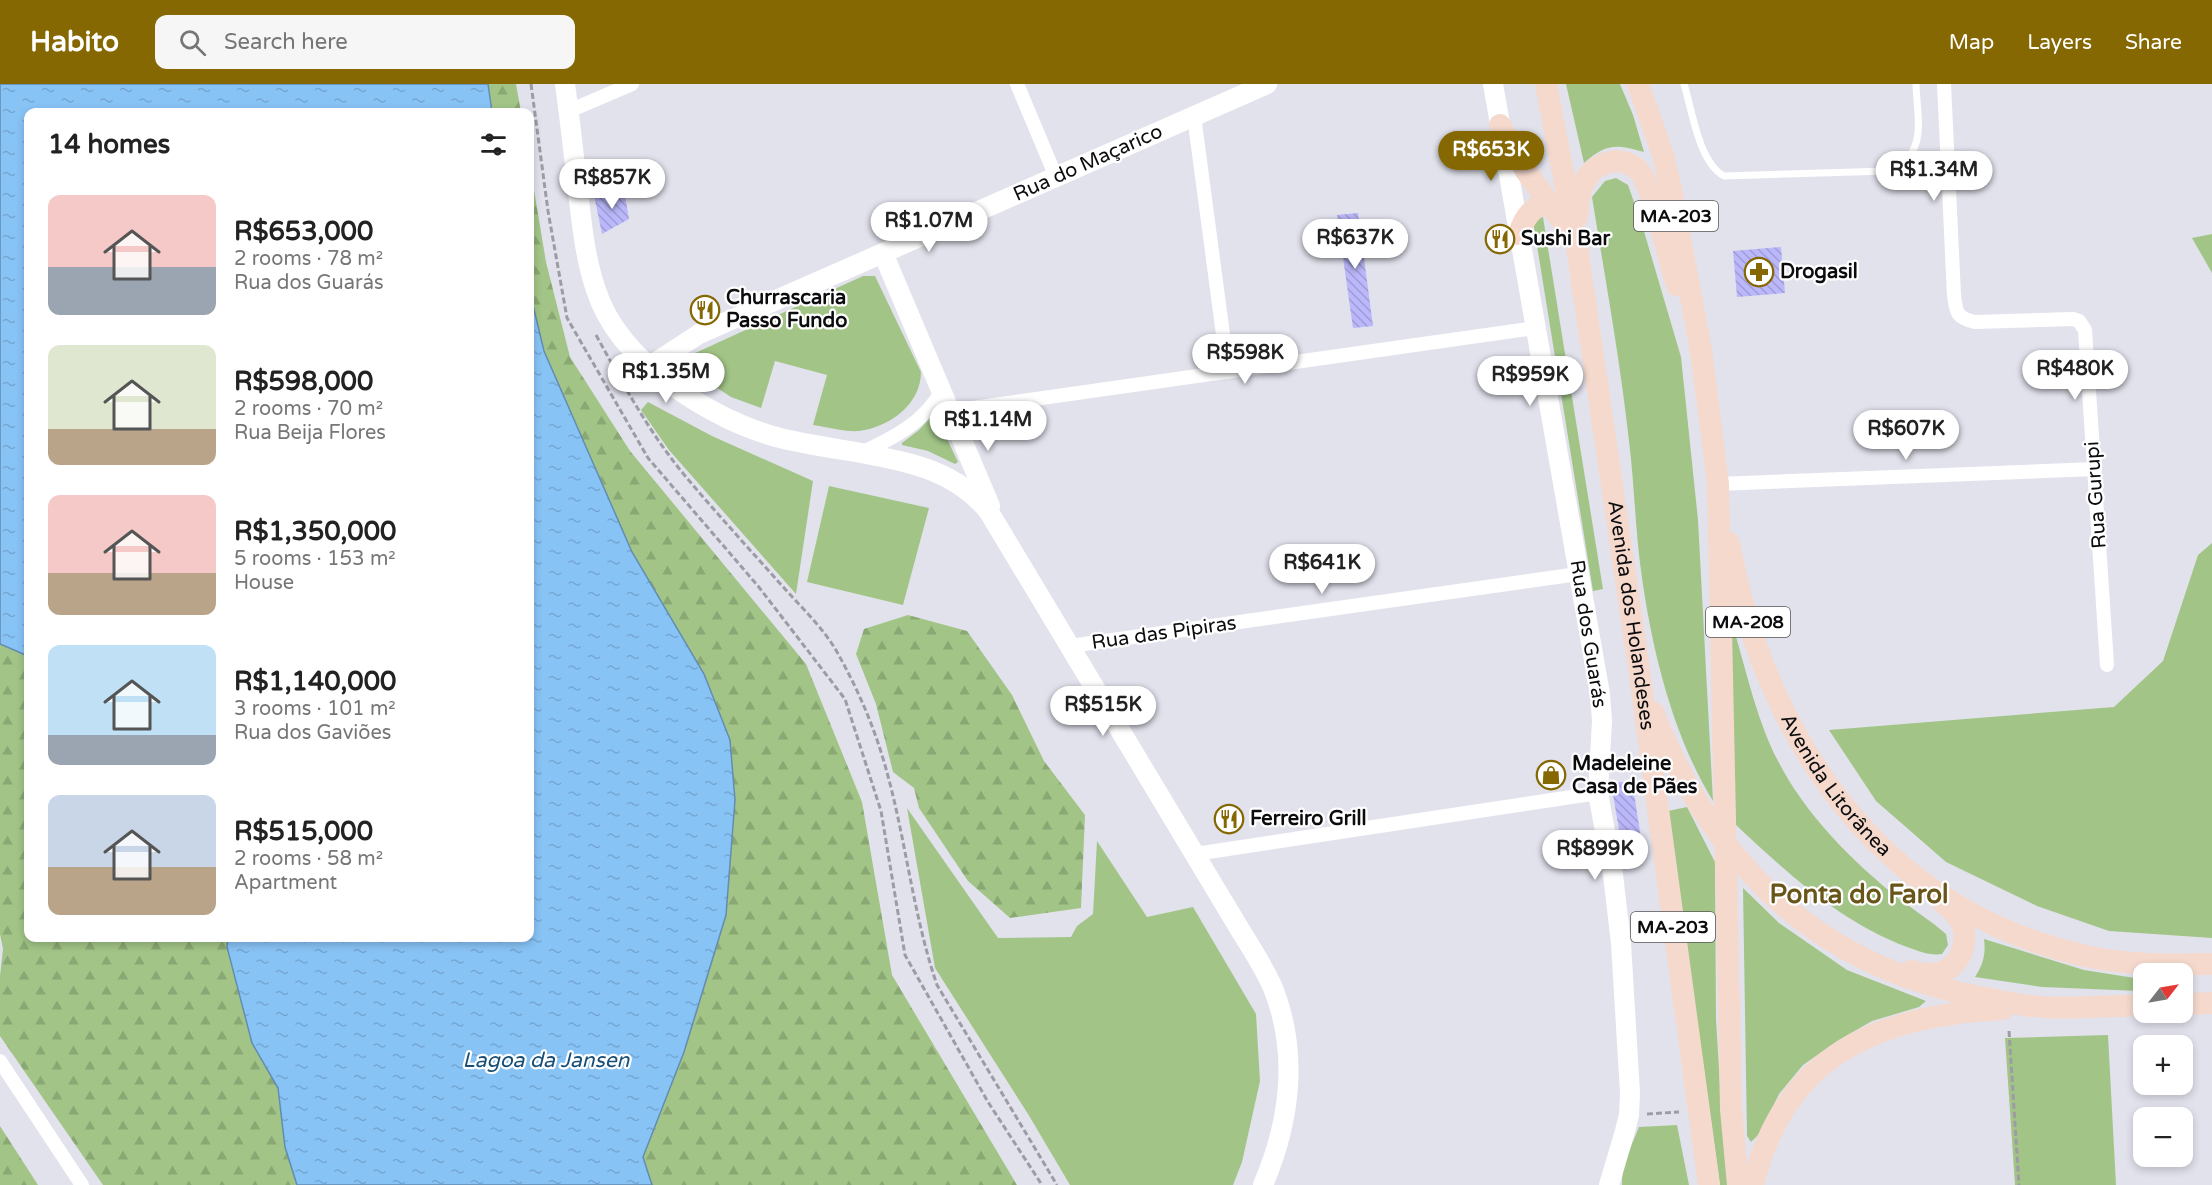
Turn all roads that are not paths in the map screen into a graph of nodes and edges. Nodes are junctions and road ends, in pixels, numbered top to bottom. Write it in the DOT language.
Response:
graph roads {
  1 [pos="566,84"];
  2 [pos="632,84"];
  3 [pos="1017,84"];
  4 [pos="1267,84"];
  5 [pos="1493,84"];
  6 [pos="1546,84"];
  7 [pos="1638,84"];
  8 [pos="1684,84"];
  9 [pos="1916,84"];
  10 [pos="1944,84"];
  11 [pos="569,111"];
  12 [pos="1194,116"];
  13 [pos="1500,125"];
  14 [pos="1056,177"];
  15 [pos="1552,206"];
  16 [pos="1519,234"];
  17 [pos="1576,241"];
  18 [pos="883,253"];
  19 [pos="1535,328"];
  20 [pos="1701,351"];
  21 [pos="650,366"];
  22 [pos="1228,372"];
  23 [pos="942,390"];
  24 [pos="951,411"];
  25 [pos="861,453"];
  26 [pos="2095,469"];
  27 [pos="1718,484"];
  28 [pos="999,528"];
  29 [pos="1578,574"];
  30 [pos="1070,646"];
  31 [pos="2107,665"];
  32 [pos="1639,669"];
  33 [pos="1598,793"];
  34 [pos="1851,816"];
  35 [pos="1195,854"];
  36 [pos="1869,961"];
  37 [pos="2212,964"];
  38 [pos="2212,1003"];
  39 [pos="2193,1004"];
  40 [pos="2133,1005"];
  41 [pos="2044,1007"];
  42 [pos="0,1061"];
  43 [pos="1616,1159"];
  44 [pos="82,1185"];
  45 [pos="1263,1185"];
  46 [pos="1597,1185"];
  47 [pos="1609,1185"];
  48 [pos="1709,1185"];
  49 [pos="1738,1185"];
  50 [pos="1753,1185"];
  1 -- 11 [label="street"];
  2 -- 11 [label="street"];
  3 -- 14 [label="street"];
  4 -- 12 [label="street, Rua do Maçarico"];
  5 -- 13 [label="street, Rua dos Guarás"];
  6 -- 17 [label="main road, Avenida dos Holandeses / MA-203"];
  7 -- 20 [label="main road, MA-203"];
  8 -- 9 [label="lane"];
  10 -- 26 [label="street, Rua Gurupi"];
  11 -- 21 [label="street"];
  12 -- 14 [label="street, Rua do Maçarico"];
  12 -- 22 [label="street"];
  13 -- 15 [label="main road"];
  13 -- 16 [label="street, Rua dos Guarás"];
  14 -- 18 [label="street, Rua do Maçarico"];
  15 -- 16 [label="main road"];
  15 -- 17 [label="main road"];
  16 -- 19 [label="street, Rua dos Guarás"];
  17 -- 20 [label="main road"];
  17 -- 32 [label="main road, Avenida dos Holandeses / MA-203"];
  18 -- 21 [label="street, Rua do Maçarico"];
  18 -- 23 [label="street"];
  19 -- 22 [label="street"];
  19 -- 29 [label="street, Rua dos Guarás"];
  20 -- 27 [label="main road, MA-203"];
  21 -- 25 [label="street"];
  22 -- 24 [label="street"];
  23 -- 24 [label="street"];
  23 -- 25 [label="street"];
  24 -- 28 [label="street"];
  25 -- 28 [label="street"];
  26 -- 27 [label="street"];
  26 -- 31 [label="street, Rua Gurupi"];
  27 -- 34 [label="main road, Avenida Litorânea / MA-208"];
  27 -- 49 [label="main road, MA-203"];
  28 -- 30 [label="street"];
  29 -- 30 [label="street, Rua das Pipiras"];
  29 -- 33 [label="street, Rua dos Guarás"];
  30 -- 35 [label="street"];
  32 -- 36 [label="main road"];
  32 -- 48 [label="main road, Avenida dos Holandeses / MA-203"];
  33 -- 35 [label="street"];
  33 -- 43 [label="street, Rua dos Guarás"];
  34 -- 36 [label="main road"];
  34 -- 37 [label="main road, Avenida Litorânea / MA-208"];
  35 -- 45 [label="street"];
  36 -- 41 [label="main road"];
  38 -- 39 [label="main road"];
  40 -- 41 [label="main road"];
  41 -- 50 [label="main road"];
  42 -- 44 [label="street"];
  43 -- 46 [label="street"];
  43 -- 47 [label="street, Rua dos Guarás"];
}
